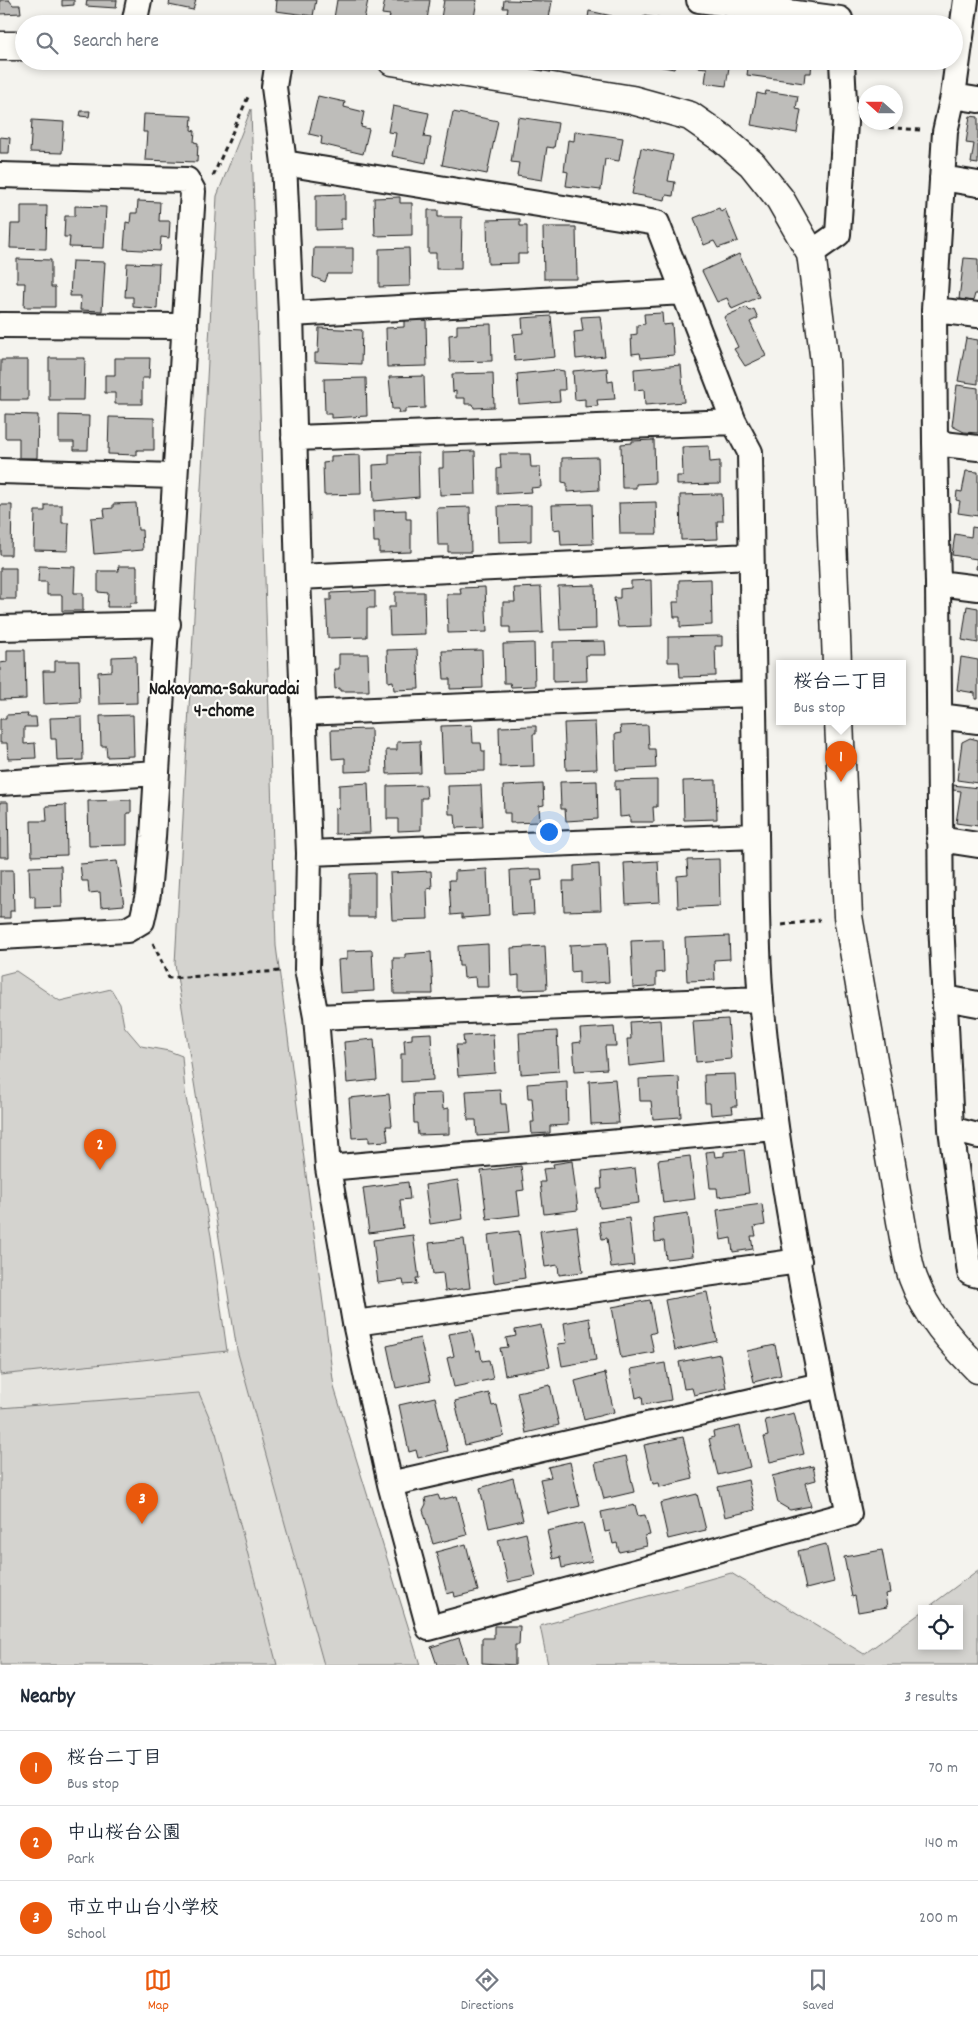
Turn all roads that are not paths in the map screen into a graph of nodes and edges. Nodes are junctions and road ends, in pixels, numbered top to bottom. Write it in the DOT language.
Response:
graph roads {
  1 [pos="139,0"];
  2 [pos="699,0"];
  3 [pos="969,12"];
  4 [pos="136,15"];
  5 [pos="810,15"];
  6 [pos="963,44"];
  7 [pos="0,46"];
  8 [pos="15,46"];
  9 [pos="277,70"];
  10 [pos="447,70"];
  11 [pos="843,70"];
  12 [pos="958,70"];
  13 [pos="953,96"];
  14 [pos="978,100"];
  15 [pos="284,164"];
  16 [pos="0,175"];
  17 [pos="942,178"];
  18 [pos="978,184"];
  19 [pos="811,253"];
  20 [pos="684,292"];
  21 [pos="934,310"];
  22 [pos="291,314"];
  23 [pos="978,315"];
  24 [pos="0,325"];
  25 [pos="185,326"];
  26 [pos="734,422"];
  27 [pos="294,438"];
  28 [pos="934,443"];
  29 [pos="978,448"];
  30 [pos="0,471"];
  31 [pos="175,476"];
  32 [pos="751,556"];
  33 [pos="298,577"];
  34 [pos="938,583"];
  35 [pos="978,588"];
  36 [pos="168,624"];
  37 [pos="0,628"];
  38 [pos="837,660"];
  39 [pos="752,694"];
  40 [pos="303,713"];
  41 [pos="939,716"];
  42 [pos="978,721"];
  43 [pos="839,725"];
  44 [pos="157,773"];
  45 [pos="0,783"];
  46 [pos="756,836"];
  47 [pos="940,840"];
  48 [pos="978,846"];
  49 [pos="309,853"];
  50 [pos="0,937"];
  51 [pos="945,998"];
  52 [pos="761,999"];
  53 [pos="978,1004"];
  54 [pos="316,1017"];
  55 [pos="775,1128"];
  56 [pos="951,1129"];
  57 [pos="978,1136"];
  58 [pos="328,1168"];
  59 [pos="799,1261"];
  60 [pos="978,1275"];
  61 [pos="356,1323"];
  62 [pos="978,1369"];
  63 [pos="821,1385"];
  64 [pos="390,1484"];
  1 -- 4 [label="street"];
  2 -- 5 [label="street"];
  3 -- 6 [label="street"];
  7 -- 8 [label="street"];
  9 -- 15 [label="street"];
  10 -- 19 [label="street"];
  11 -- 19 [label="street"];
  12 -- 13 [label="street"];
  13 -- 14 [label="street"];
  13 -- 17 [label="street"];
  15 -- 20 [label="street"];
  15 -- 22 [label="street"];
  16 -- 25 [label="street"];
  17 -- 18 [label="street"];
  17 -- 21 [label="street"];
  19 -- 38 [label="street"];
  20 -- 22 [label="street"];
  20 -- 26 [label="street"];
  21 -- 23 [label="street"];
  21 -- 28 [label="street"];
  22 -- 27 [label="street"];
  24 -- 25 [label="street"];
  25 -- 31 [label="street"];
  26 -- 27 [label="street"];
  26 -- 32 [label="street"];
  27 -- 33 [label="street"];
  28 -- 29 [label="street"];
  28 -- 34 [label="street"];
  30 -- 31 [label="street"];
  31 -- 36 [label="street"];
  32 -- 33 [label="street"];
  32 -- 39 [label="street"];
  33 -- 40 [label="street"];
  34 -- 35 [label="street"];
  34 -- 41 [label="street"];
  36 -- 37 [label="street"];
  36 -- 44 [label="street"];
  39 -- 40 [label="street"];
  39 -- 46 [label="street"];
  40 -- 49 [label="street"];
  41 -- 42 [label="street"];
  41 -- 47 [label="street"];
  43 -- 62 [label="street"];
  44 -- 45 [label="street"];
  44 -- 50 [label="street"];
  46 -- 49 [label="street"];
  46 -- 52 [label="street"];
  47 -- 48 [label="street"];
  47 -- 51 [label="street"];
  49 -- 54 [label="street"];
  51 -- 53 [label="street"];
  51 -- 56 [label="street"];
  52 -- 54 [label="street"];
  52 -- 55 [label="street"];
  54 -- 58 [label="street"];
  55 -- 58 [label="street"];
  55 -- 59 [label="street"];
  56 -- 57 [label="street"];
  56 -- 60 [label="street"];
  58 -- 61 [label="street"];
  59 -- 61 [label="street"];
  59 -- 63 [label="street"];
  61 -- 64 [label="street"];
  63 -- 64 [label="street"];
  63 -- 64 [label="street"];
}
